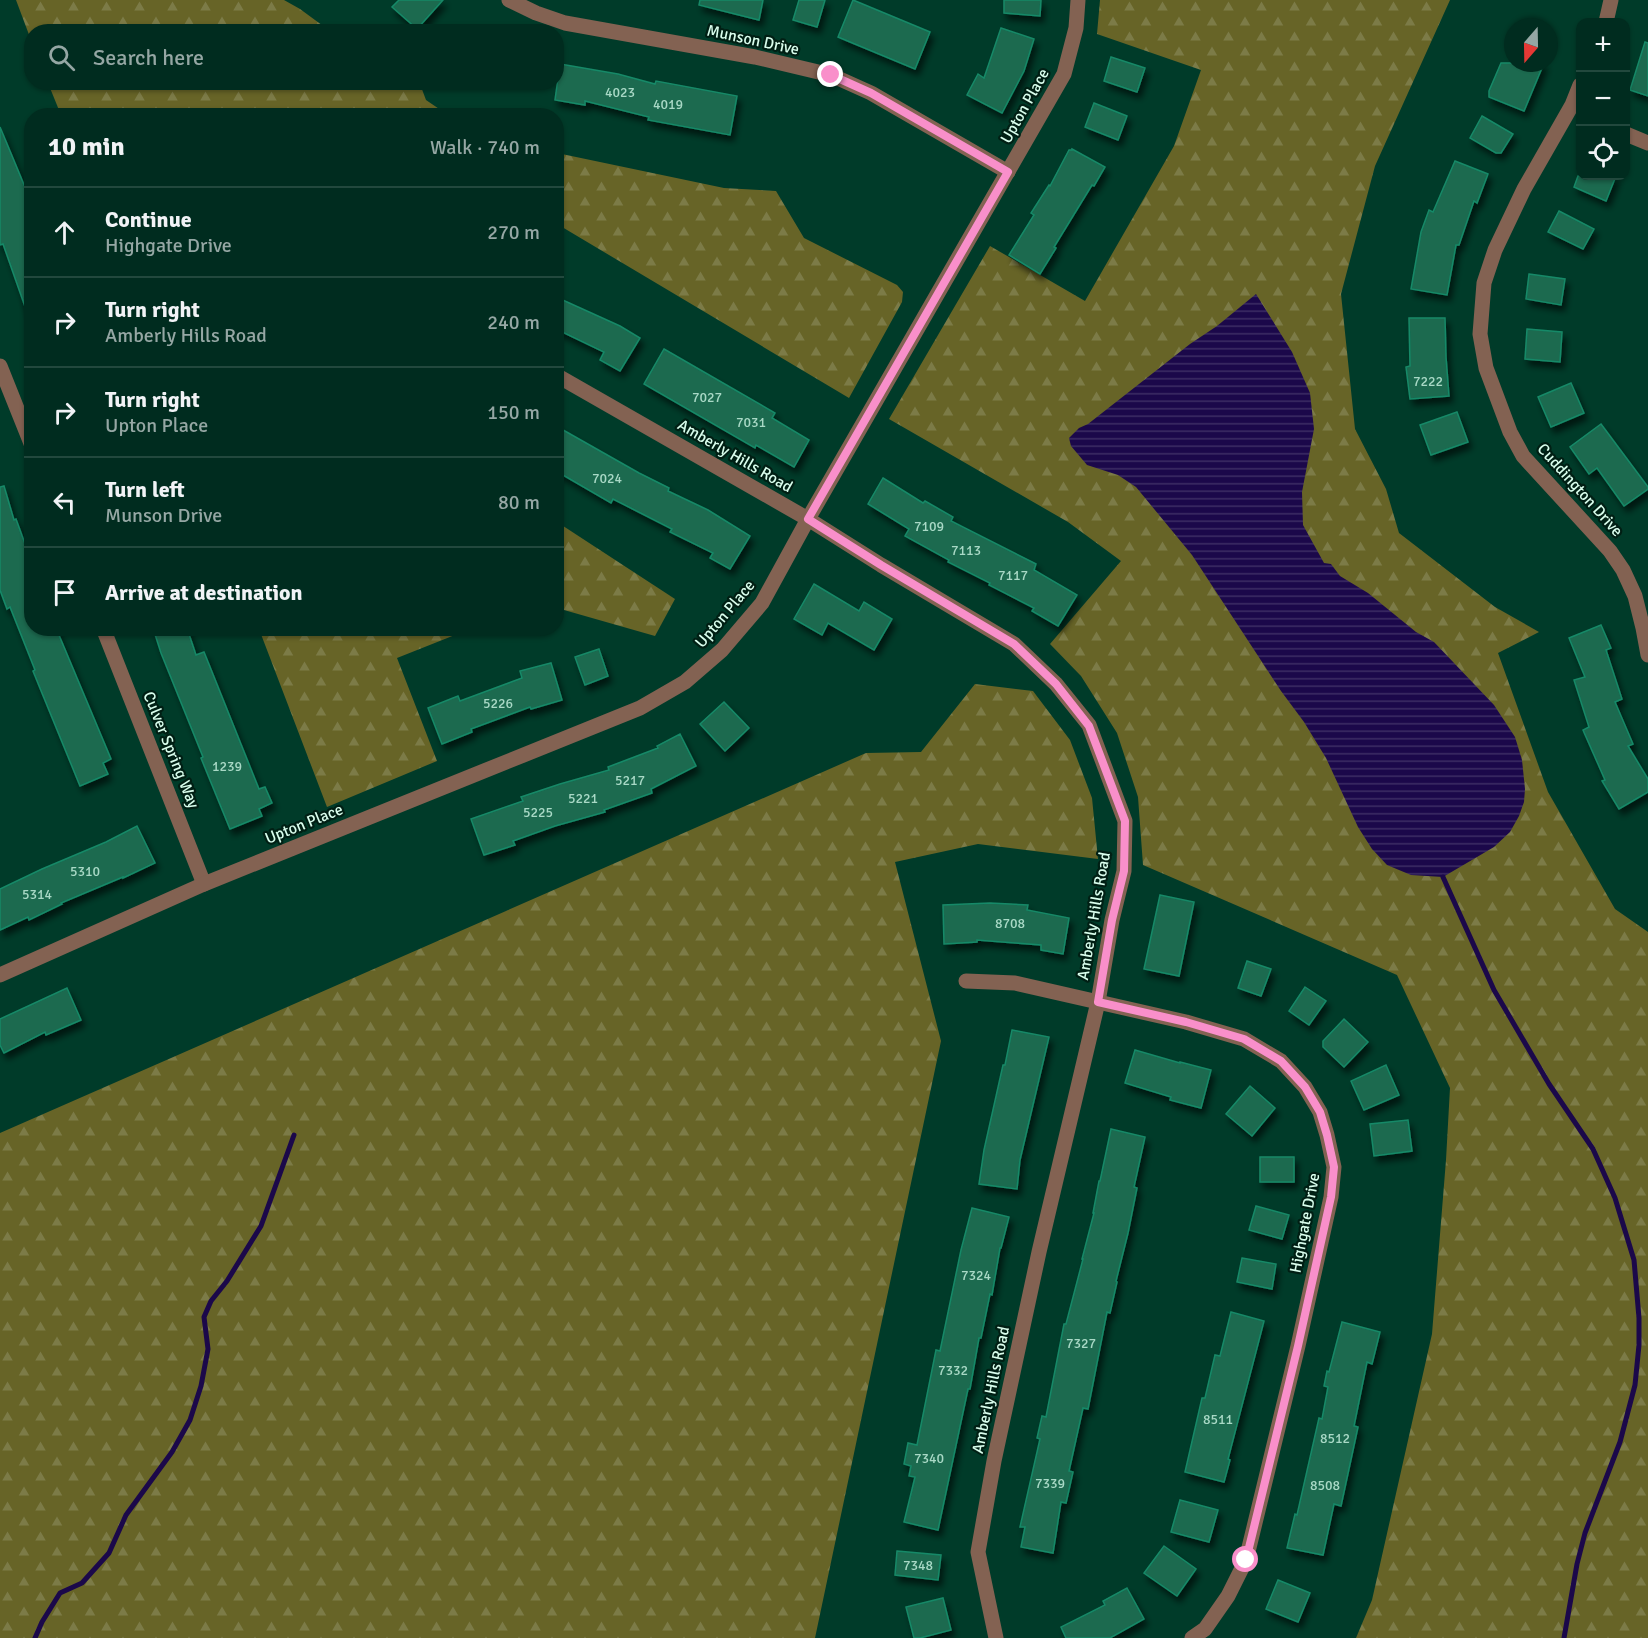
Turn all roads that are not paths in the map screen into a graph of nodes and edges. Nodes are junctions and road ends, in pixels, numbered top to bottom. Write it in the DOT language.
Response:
graph roads {
  1 [pos="509,0"];
  2 [pos="1078,0"];
  3 [pos="1611,0"];
  4 [pos="1607,18"];
  5 [pos="1576,108"];
  6 [pos="1630,136"];
  7 [pos="1648,143"];
  8 [pos="1008,172"];
  9 [pos="0,366"];
  10 [pos="564,380"];
  11 [pos="24,426"];
  12 [pos="808,519"];
  13 [pos="106,636"];
  14 [pos="1648,655"];
  15 [pos="204,884"];
  16 [pos="0,975"];
  17 [pos="966,981"];
  18 [pos="1098,1002"];
  19 [pos="996,1638"];
  20 [pos="1192,1638"];
  1 -- 8 [label="street, Munson Drive"];
  2 -- 8 [label="street, Upton Place"];
  3 -- 4 [label="street"];
  5 -- 14 [label="street, Cuddington Drive"];
  6 -- 7 [label="street"];
  8 -- 12 [label="street, Upton Place"];
  9 -- 11 [label="street"];
  10 -- 12 [label="street, Amberly Hills Road"];
  12 -- 15 [label="street, Upton Place"];
  12 -- 18 [label="street, Amberly Hills Road"];
  13 -- 15 [label="street, Culver Spring Way"];
  15 -- 16 [label="street, Upton Place"];
  17 -- 18 [label="street, Highgate Drive"];
  18 -- 19 [label="street, Amberly Hills Road"];
  18 -- 20 [label="street, Highgate Drive"];
}
